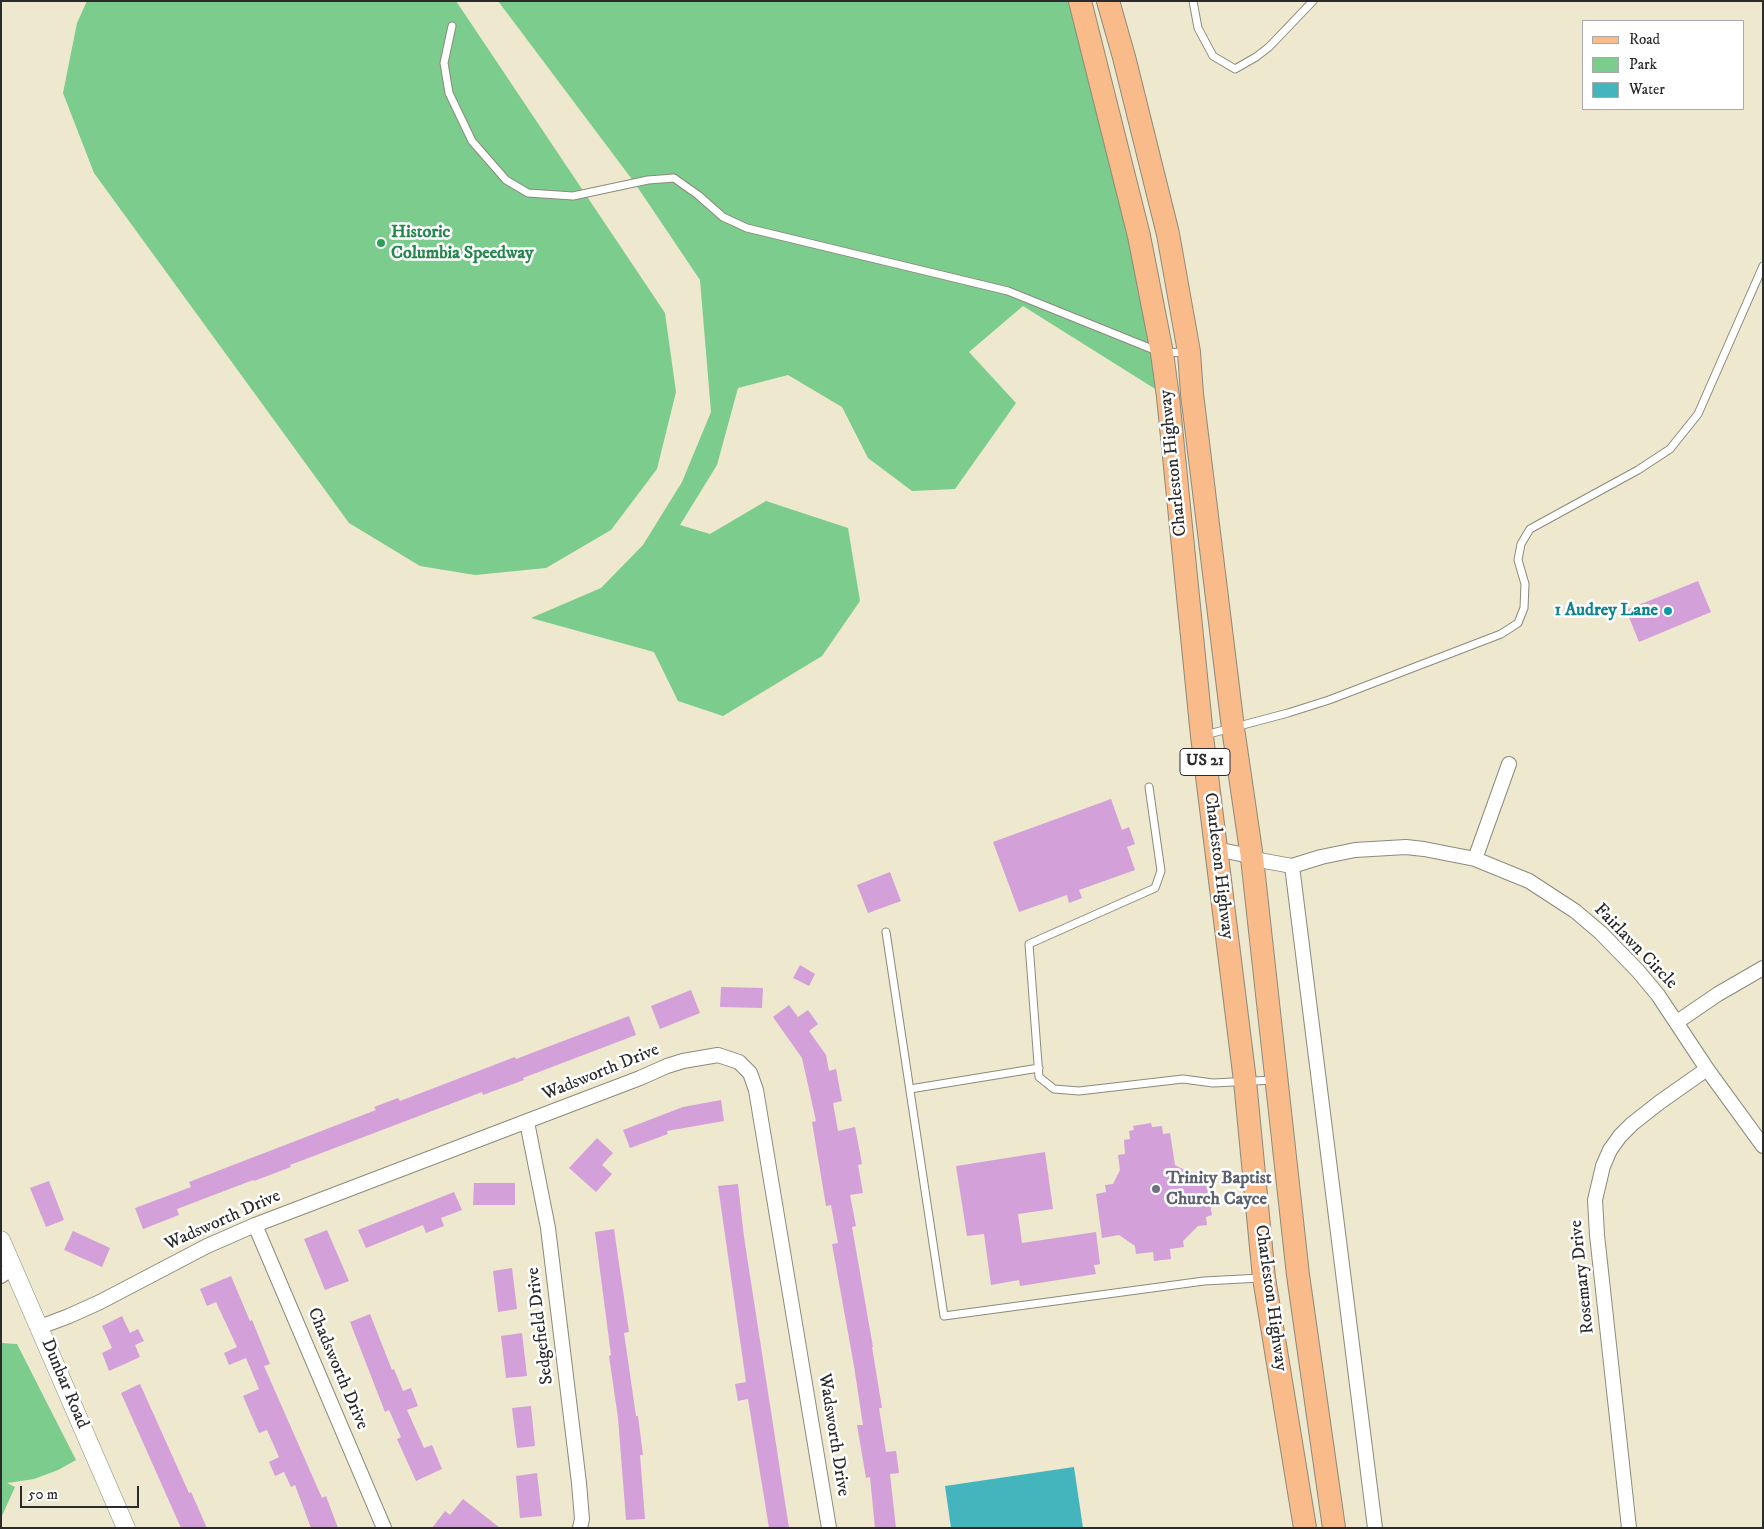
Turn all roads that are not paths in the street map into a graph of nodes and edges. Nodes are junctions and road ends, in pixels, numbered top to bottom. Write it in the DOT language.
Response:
graph roads {
  1 [pos="1080,1"];
  2 [pos="1108,1"];
  3 [pos="1193,1"];
  4 [pos="1313,1"];
  5 [pos="452,26"];
  6 [pos="1763,266"];
  7 [pos="1189,352"];
  8 [pos="1162,353"];
  9 [pos="1233,728"];
  10 [pos="1202,736"];
  11 [pos="1509,764"];
  12 [pos="1149,787"];
  13 [pos="1216,849"];
  14 [pos="1252,858"];
  15 [pos="1475,860"];
  16 [pos="1292,866"];
  17 [pos="886,932"];
  18 [pos="1763,968"];
  19 [pos="1677,1022"];
  20 [pos="1039,1068"];
  21 [pos="1706,1069"];
  22 [pos="1277,1080"];
  23 [pos="1245,1081"];
  24 [pos="910,1090"];
  25 [pos="527,1122"];
  26 [pos="1763,1146"];
  27 [pos="255,1225"];
  28 [pos="1,1240"];
  29 [pos="7,1272"];
  30 [pos="1264,1278"];
  31 [pos="40,1327"];
  32 [pos="126,1528"];
  33 [pos="384,1528"];
  34 [pos="580,1528"];
  35 [pos="829,1528"];
  36 [pos="1305,1528"];
  37 [pos="1334,1528"];
  38 [pos="1375,1528"];
  39 [pos="1629,1528"];
  1 -- 8 [label="main road, Charleston Highway / US 21"];
  2 -- 7 [label="main road, Charleston Highway / US 21"];
  3 -- 4 [label="lane"];
  5 -- 8 [label="lane"];
  6 -- 9 [label="lane"];
  7 -- 8 [label="lane"];
  7 -- 9 [label="main road, Charleston Highway / US 21"];
  8 -- 10 [label="main road, Charleston Highway / US 21"];
  9 -- 10 [label="lane"];
  9 -- 14 [label="main road, Charleston Highway / US 21"];
  10 -- 13 [label="main road, Charleston Highway / US 21"];
  11 -- 15 [label="street"];
  12 -- 20 [label="lane"];
  13 -- 14 [label="street, Fairlawn Circle"];
  13 -- 23 [label="main road, Charleston Highway / US 21"];
  14 -- 16 [label="street, Fairlawn Circle"];
  14 -- 22 [label="main road, Charleston Highway / US 21"];
  15 -- 16 [label="street, Fairlawn Circle"];
  15 -- 19 [label="street, Fairlawn Circle"];
  16 -- 38 [label="street"];
  17 -- 24 [label="lane"];
  18 -- 19 [label="street"];
  19 -- 21 [label="street, Fairlawn Circle"];
  20 -- 23 [label="lane"];
  20 -- 24 [label="lane"];
  21 -- 26 [label="street, Fairlawn Circle"];
  21 -- 39 [label="street, Rosemary Drive"];
  22 -- 23 [label="lane"];
  22 -- 37 [label="main road, Charleston Highway / US 21"];
  23 -- 30 [label="main road, Charleston Highway / US 21"];
  24 -- 30 [label="lane"];
  25 -- 27 [label="street, Wadsworth Drive"];
  25 -- 34 [label="street, Sedgefield Drive"];
  25 -- 35 [label="street, Wadsworth Drive"];
  27 -- 31 [label="street, Wadsworth Drive"];
  27 -- 33 [label="street, Chadsworth Drive"];
  28 -- 29 [label="street, Dunbar Road"];
  29 -- 31 [label="street, Dunbar Road"];
  30 -- 36 [label="main road, Charleston Highway / US 21"];
  31 -- 32 [label="street, Dunbar Road"];
}
